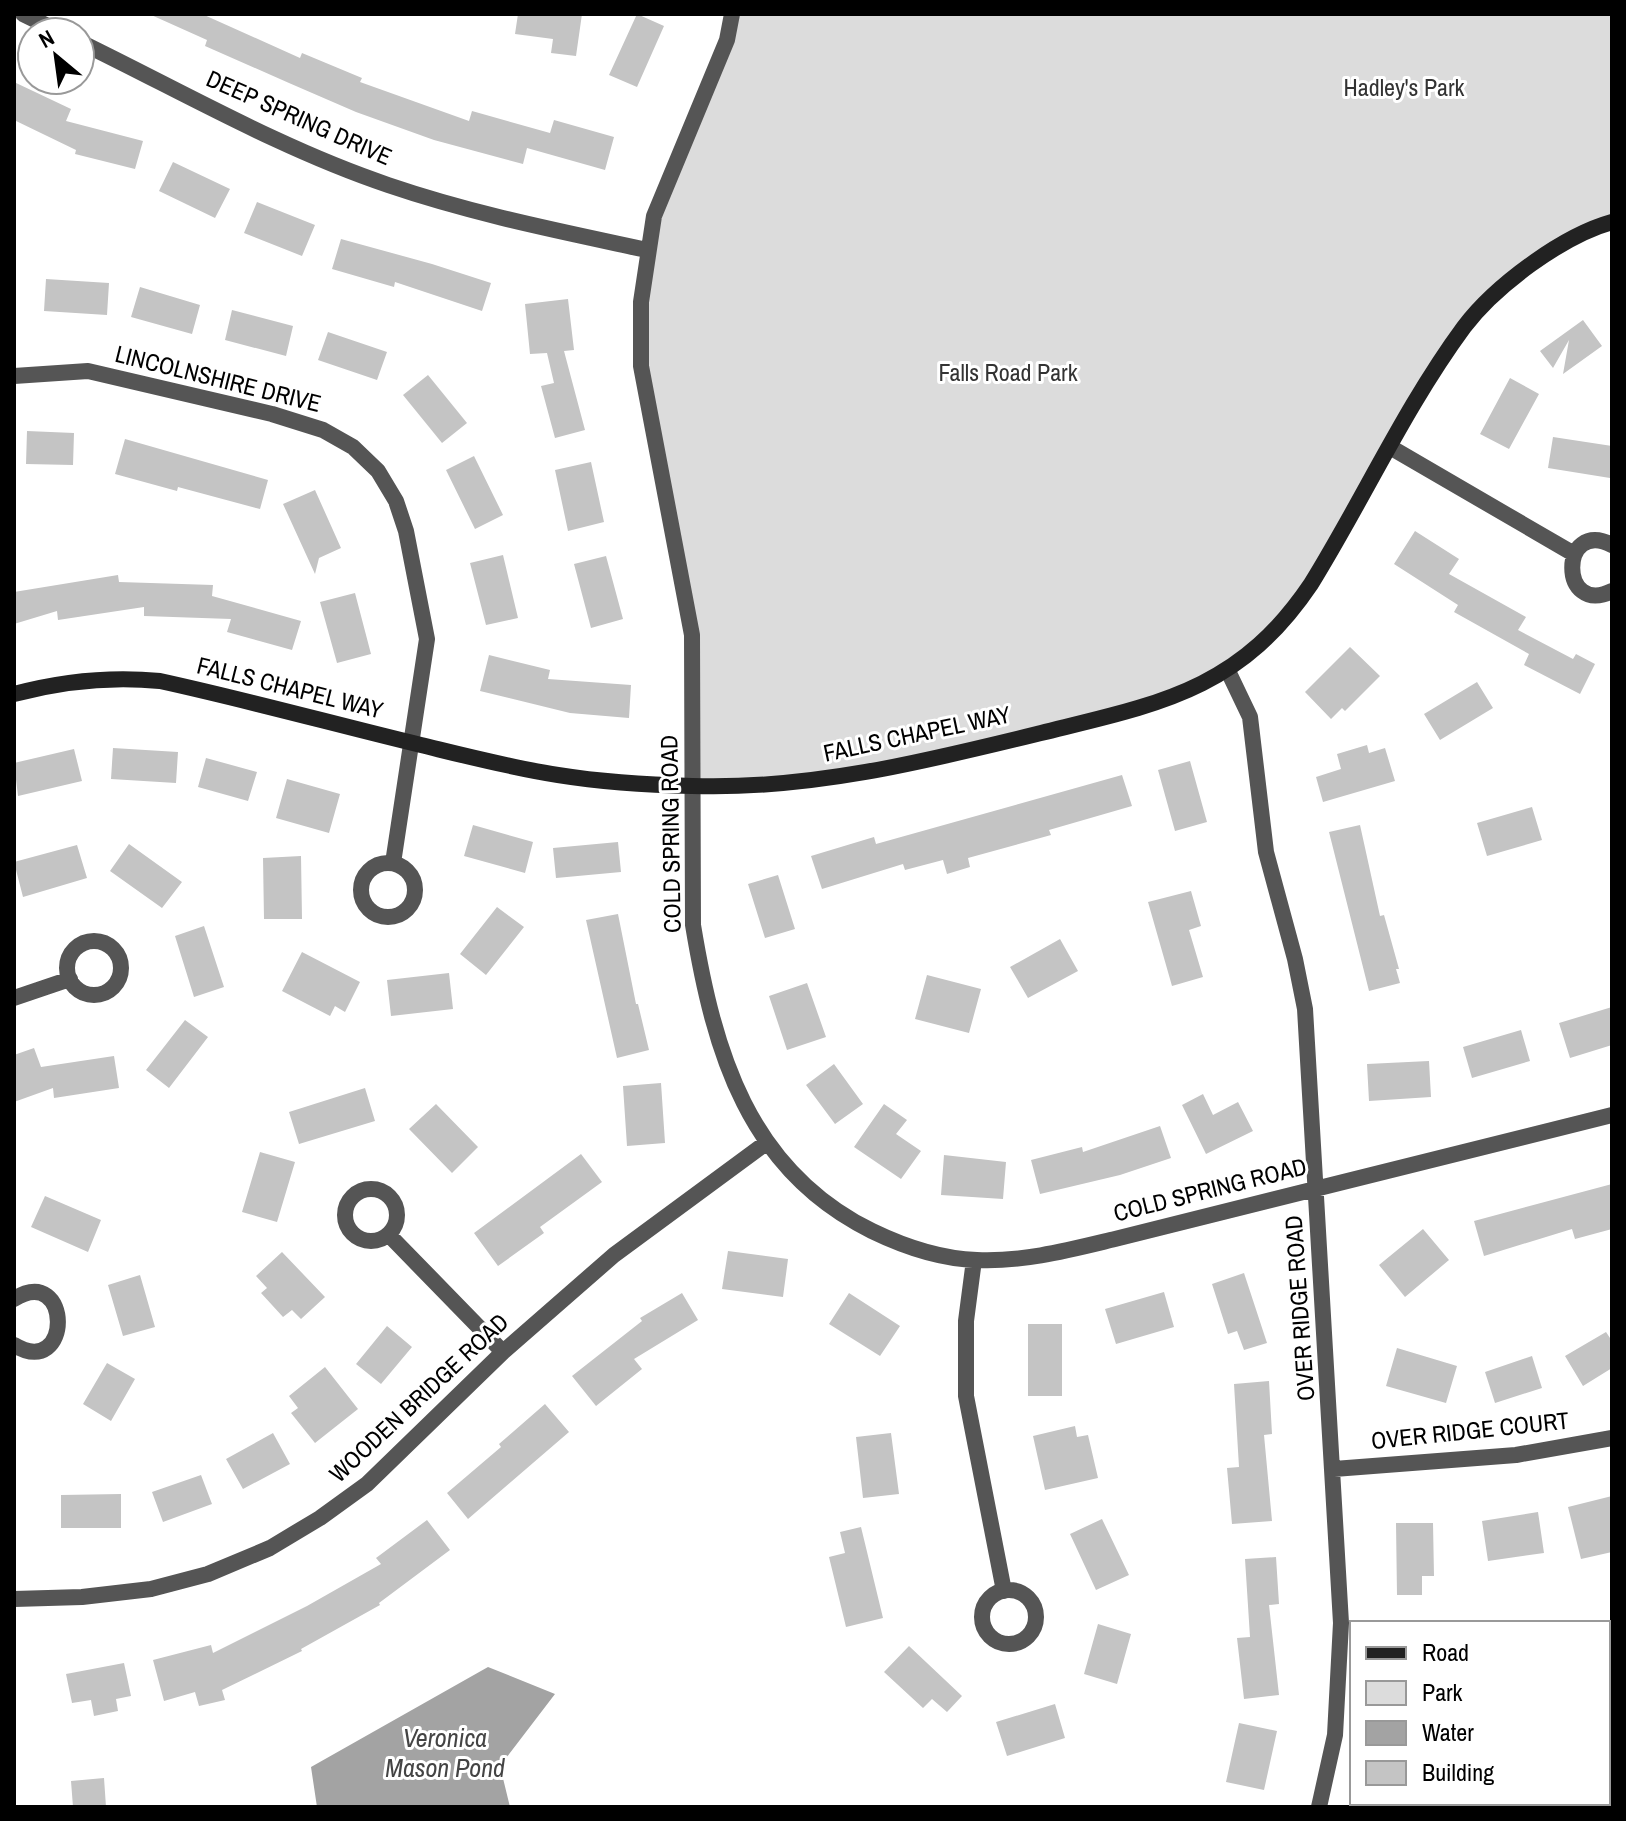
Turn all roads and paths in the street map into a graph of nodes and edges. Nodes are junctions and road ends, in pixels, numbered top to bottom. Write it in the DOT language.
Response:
graph roads {
  1 [pos="732,14"];
  2 [pos="96,50"];
  3 [pos="1612,222"];
  4 [pos="647,250"];
  5 [pos="14,376"];
  6 [pos="1390,447"];
  7 [pos="1612,545"];
  8 [pos="1574,554"];
  9 [pos="1612,591"];
  10 [pos="1228,671"];
  11 [pos="14,694"];
  12 [pos="411,742"];
  13 [pos="694,786"];
  14 [pos="393,863"];
  15 [pos="70,979"];
  16 [pos="14,998"];
  17 [pos="1612,1115"];
  18 [pos="766,1143"];
  19 [pos="1316,1188"];
  20 [pos="389,1235"];
  21 [pos="974,1260"];
  22 [pos="14,1299"];
  23 [pos="15,1348"];
  24 [pos="503,1352"];
  25 [pos="1612,1438"];
  26 [pos="1334,1469"];
  27 [pos="1004,1591"];
  28 [pos="14,1599"];
  29 [pos="1319,1807"];
  1 -- 4 [label="street, COLD SPRING ROAD"];
  2 -- 4 [label="street, DEEP SPRING DRIVE"];
  3 -- 6 [label="street, FALLS CHAPEL WAY"];
  4 -- 13 [label="street, COLD SPRING ROAD"];
  5 -- 12 [label="street, LINCOLNSHIRE DRIVE"];
  6 -- 8 [label="street"];
  6 -- 10 [label="street, FALLS CHAPEL WAY"];
  7 -- 8 [label="street"];
  8 -- 9 [label="street"];
  10 -- 13 [label="street, FALLS CHAPEL WAY"];
  10 -- 19 [label="street, OVER RIDGE ROAD"];
  11 -- 12 [label="street, FALLS CHAPEL WAY"];
  12 -- 13 [label="street, FALLS CHAPEL WAY"];
  12 -- 14 [label="street, LINCOLNSHIRE DRIVE"];
  13 -- 18 [label="street, COLD SPRING ROAD"];
  15 -- 16 [label="street"];
  17 -- 19 [label="street, COLD SPRING ROAD"];
  18 -- 21 [label="street, COLD SPRING ROAD"];
  18 -- 24 [label="street, WOODEN BRIDGE ROAD"];
  19 -- 21 [label="street, COLD SPRING ROAD"];
  19 -- 26 [label="street, OVER RIDGE ROAD"];
  20 -- 24 [label="street"];
  21 -- 27 [label="street"];
  22 -- 23 [label="street"];
  24 -- 28 [label="street, WOODEN BRIDGE ROAD"];
  25 -- 26 [label="street, OVER RIDGE COURT"];
  26 -- 29 [label="street, OVER RIDGE ROAD"];
}
